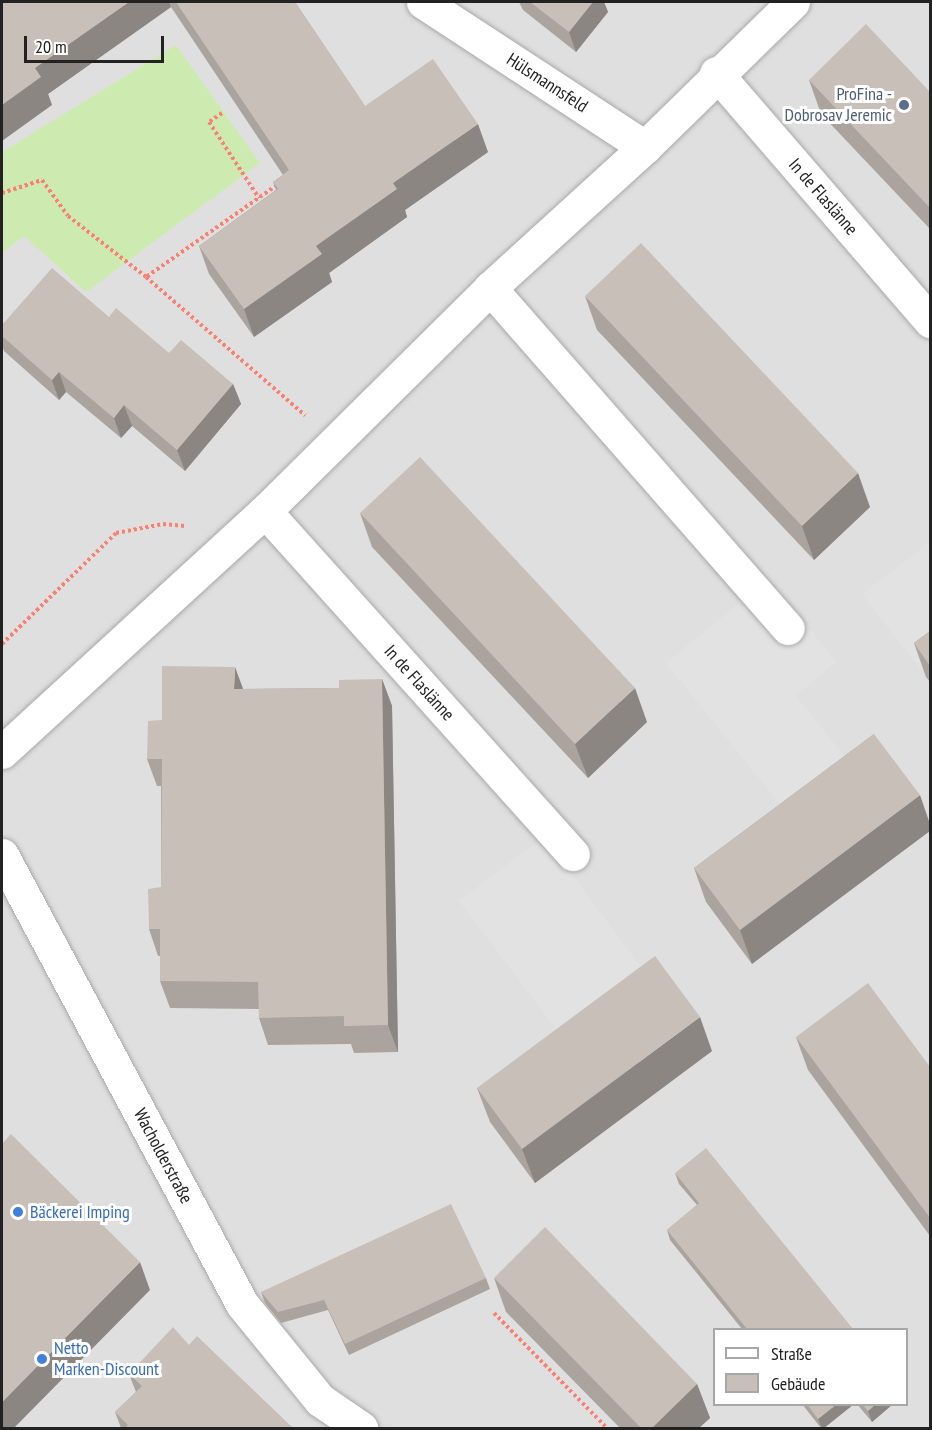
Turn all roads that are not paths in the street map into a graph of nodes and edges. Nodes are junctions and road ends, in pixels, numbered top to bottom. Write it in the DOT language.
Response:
graph roads {
  1 [pos="793,2"];
  2 [pos="443,7"];
  3 [pos="716,73"];
  4 [pos="645,147"];
  5 [pos="490,288"];
  6 [pos="930,321"];
  7 [pos="265,511"];
  8 [pos="788,628"];
  9 [pos="2,752"];
  10 [pos="573,854"];
  11 [pos="2,855"];
  12 [pos="361,1428"];
  1 -- 3 [label="street"];
  2 -- 4 [label="street, Hülsmannsfeld"];
  3 -- 4 [label="street"];
  3 -- 6 [label="street, In de Flaslänne"];
  4 -- 5 [label="street"];
  5 -- 7 [label="street"];
  5 -- 8 [label="street"];
  7 -- 9 [label="street"];
  7 -- 10 [label="street, In de Flaslänne"];
  11 -- 12 [label="street, Wacholderstraße"];
}
